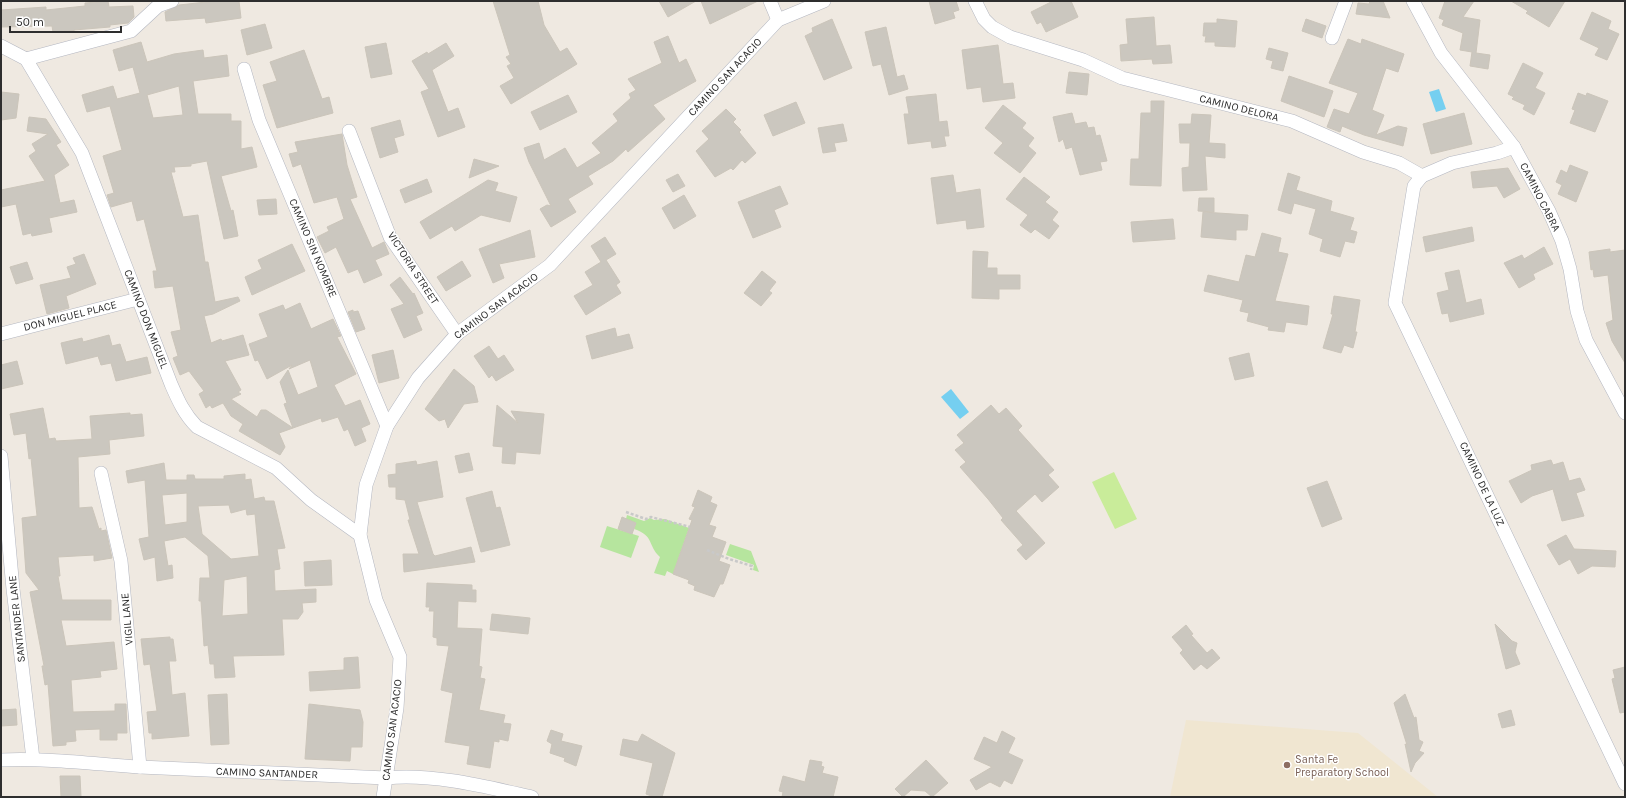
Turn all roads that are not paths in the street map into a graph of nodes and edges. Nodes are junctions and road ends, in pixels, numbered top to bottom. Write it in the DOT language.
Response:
graph roads {
  1 [pos="172,1"];
  2 [pos="770,1"];
  3 [pos="824,1"];
  4 [pos="975,1"];
  5 [pos="1346,1"];
  6 [pos="1413,1"];
  7 [pos="778,20"];
  8 [pos="1332,38"];
  9 [pos="1,46"];
  10 [pos="26,59"];
  11 [pos="244,69"];
  12 [pos="349,131"];
  13 [pos="1514,148"];
  14 [pos="1422,176"];
  15 [pos="138,299"];
  16 [pos="1,334"];
  17 [pos="457,334"];
  18 [pos="1625,413"];
  19 [pos="387,426"];
  20 [pos="1,456"];
  21 [pos="101,473"];
  22 [pos="360,535"];
  23 [pos="33,759"];
  24 [pos="1,760"];
  25 [pos="140,767"];
  26 [pos="386,778"];
  27 [pos="1625,784"];
  28 [pos="383,797"];
  29 [pos="532,797"];
  1 -- 10 [label="street"];
  2 -- 7 [label="street"];
  3 -- 7 [label="street, CAMINO SAN ACACIO"];
  4 -- 14 [label="street, CAMINO DELORA"];
  5 -- 8 [label="street"];
  6 -- 13 [label="street, CAMINO CABRA"];
  7 -- 17 [label="street, CAMINO SAN ACACIO"];
  9 -- 10 [label="street"];
  10 -- 15 [label="street, CAMINO DON MIGUEL"];
  11 -- 19 [label="street, CAMINO SIN NOMBRE"];
  12 -- 17 [label="street, VICTORIA STREET"];
  13 -- 14 [label="street"];
  13 -- 18 [label="street, CAMINO CABRA"];
  14 -- 27 [label="street, CAMINO DE LA LUZ"];
  15 -- 16 [label="street, DON MIGUEL PLACE"];
  15 -- 22 [label="street, CAMINO DON MIGUEL"];
  17 -- 19 [label="street, CAMINO SAN ACACIO"];
  19 -- 22 [label="street, CAMINO SAN ACACIO"];
  20 -- 23 [label="street, SANTANDER LANE"];
  21 -- 25 [label="street, VIGIL LANE"];
  22 -- 26 [label="street, CAMINO SAN ACACIO"];
  23 -- 24 [label="street, CAMINO SANTANDER"];
  23 -- 25 [label="street, CAMINO SANTANDER"];
  25 -- 26 [label="street, CAMINO SANTANDER"];
  26 -- 28 [label="street, CAMINO SAN ACACIO"];
  26 -- 29 [label="street, CAMINO SANTANDER"];
}
